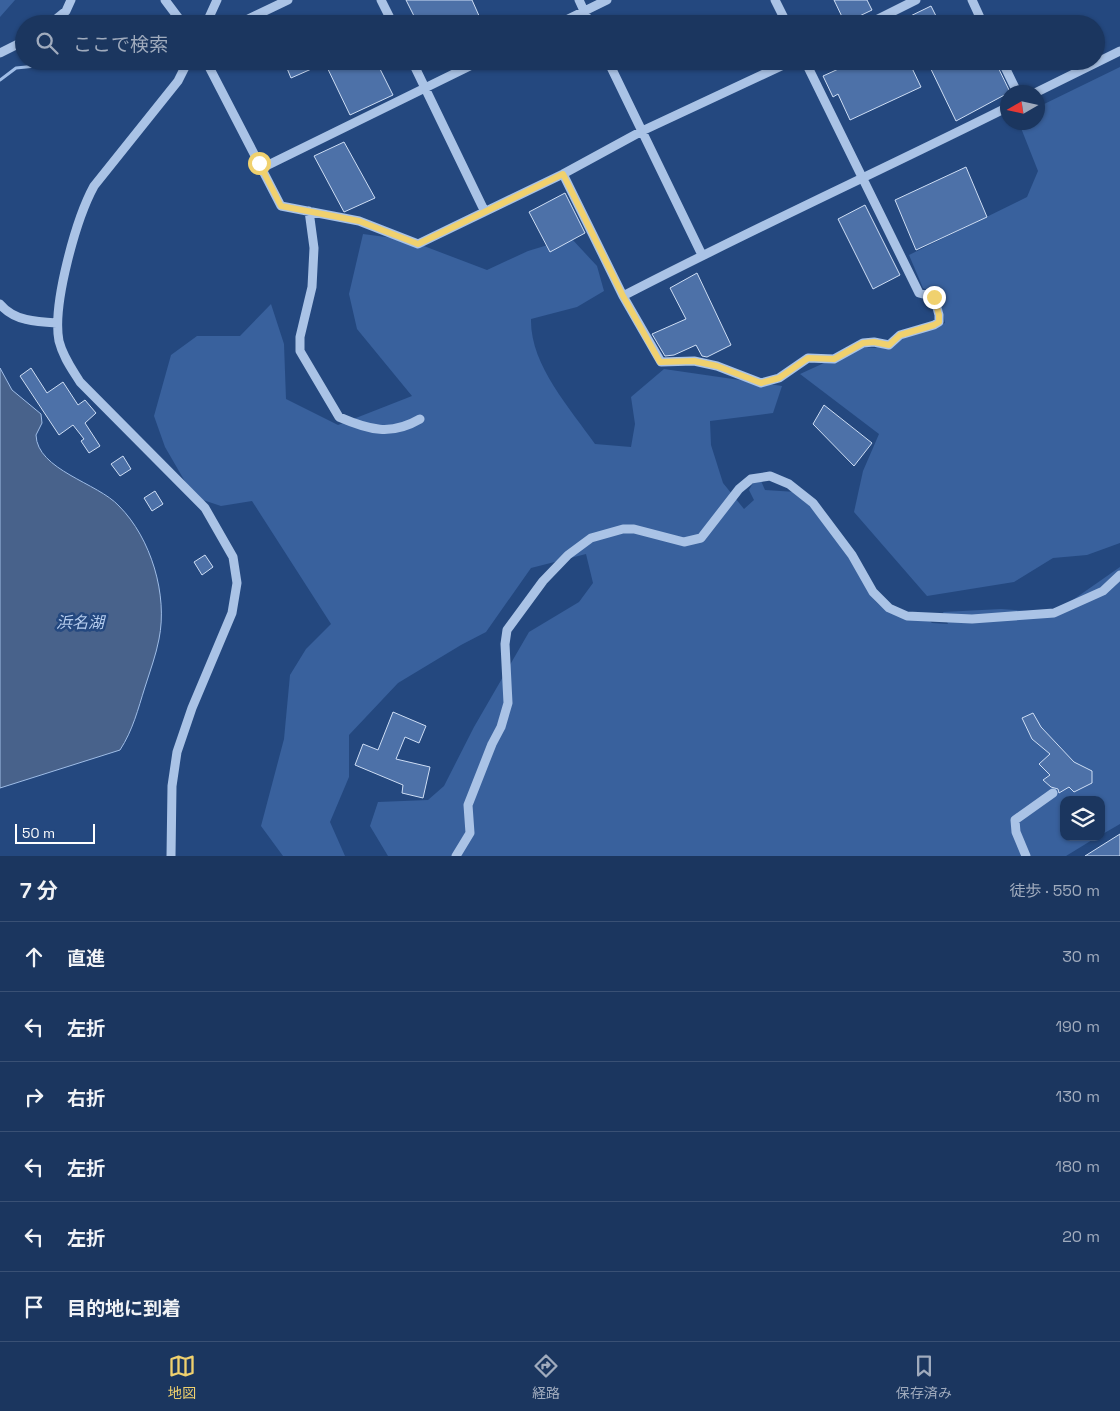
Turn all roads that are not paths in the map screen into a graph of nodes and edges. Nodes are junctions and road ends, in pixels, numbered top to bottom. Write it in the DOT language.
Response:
graph roads {
  1 [pos="71,0"];
  2 [pos="166,0"];
  3 [pos="218,0"];
  4 [pos="288,0"];
  5 [pos="381,0"];
  6 [pos="579,0"];
  7 [pos="607,0"];
  8 [pos="775,0"];
  9 [pos="916,0"];
  10 [pos="972,0"];
  11 [pos="584,11"];
  12 [pos="61,15"];
  13 [pos="177,15"];
  14 [pos="210,15"];
  15 [pos="257,15"];
  16 [pos="388,15"];
  17 [pos="576,15"];
  18 [pos="586,15"];
  19 [pos="782,15"];
  20 [pos="886,15"];
  21 [pos="979,15"];
  22 [pos="15,46"];
  23 [pos="1120,51"];
  24 [pos="0,53"];
  25 [pos="1105,58"];
  26 [pos="184,70"];
  27 [pos="211,70"];
  28 [pos="416,70"];
  29 [pos="461,70"];
  30 [pos="612,70"];
  31 [pos="773,70"];
  32 [pos="810,70"];
  33 [pos="1006,70"];
  34 [pos="1082,70"];
  35 [pos="1014,85"];
  36 [pos="425,87"];
  37 [pos="1045,88"];
  38 [pos="1000,111"];
  39 [pos="642,131"];
  40 [pos="262,168"];
  41 [pos="563,174"];
  42 [pos="864,179"];
  43 [pos="484,210"];
  44 [pos="309,211"];
  45 [pos="702,255"];
  46 [pos="623,296"];
  47 [pos="0,304"];
  48 [pos="57,323"];
  49 [pos="420,419"];
  50 [pos="1120,575"];
  51 [pos="1053,793"];
  52 [pos="171,856"];
  53 [pos="456,856"];
  54 [pos="1026,856"];
  1 -- 12 [label="street"];
  2 -- 13 [label="street"];
  3 -- 14 [label="street"];
  4 -- 15 [label="street"];
  5 -- 16 [label="street"];
  6 -- 11 [label="street"];
  7 -- 11 [label="street"];
  8 -- 19 [label="street"];
  9 -- 20 [label="street"];
  10 -- 21 [label="street"];
  11 -- 17 [label="street"];
  11 -- 18 [label="street"];
  22 -- 24 [label="street"];
  23 -- 25 [label="street"];
  26 -- 48 [label="street"];
  27 -- 40 [label="street"];
  28 -- 36 [label="street"];
  29 -- 36 [label="street"];
  30 -- 39 [label="street"];
  31 -- 39 [label="street"];
  32 -- 42 [label="street"];
  33 -- 35 [label="street"];
  34 -- 37 [label="street"];
  36 -- 40 [label="street"];
  36 -- 43 [label="street"];
  38 -- 42 [label="street"];
  39 -- 41 [label="street"];
  39 -- 45 [label="street"];
  40 -- 44 [label="street"];
  41 -- 43 [label="street"];
  41 -- 46 [label="street"];
  42 -- 45 [label="street"];
  42 -- 46 [label="street"];
  43 -- 44 [label="street"];
  44 -- 49 [label="street"];
  45 -- 46 [label="street"];
  47 -- 48 [label="street"];
  48 -- 52 [label="street"];
  50 -- 53 [label="street"];
  51 -- 54 [label="street"];
}
